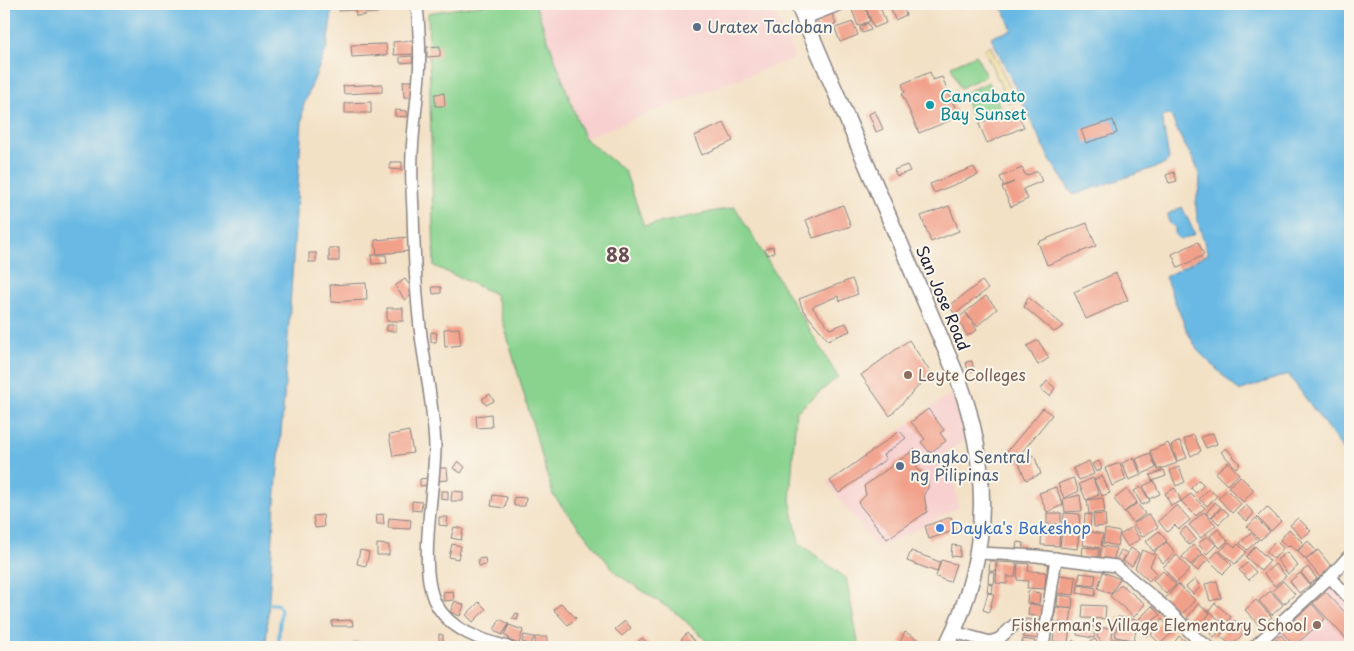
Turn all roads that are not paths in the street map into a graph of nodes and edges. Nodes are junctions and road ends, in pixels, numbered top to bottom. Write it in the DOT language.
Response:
graph roads {
  1 [pos="417,4"];
  2 [pos="798,4"];
  3 [pos="840,4"];
  4 [pos="805,18"];
  5 [pos="978,553"];
  6 [pos="1350,555"];
  7 [pos="1056,558"];
  8 [pos="1330,577"];
  9 [pos="1350,599"];
  10 [pos="1014,625"];
  11 [pos="954,632"];
  12 [pos="508,647"];
  13 [pos="946,647"];
  14 [pos="1043,647"];
  15 [pos="1209,647"];
  16 [pos="1254,647"];
  1 -- 12 [label="street"];
  2 -- 4 [label="main road, San Jose Road"];
  3 -- 4 [label="street"];
  4 -- 5 [label="main road, San Jose Road"];
  5 -- 7 [label="street"];
  5 -- 11 [label="main road, San Jose Road"];
  6 -- 8 [label="street"];
  7 -- 14 [label="street"];
  7 -- 15 [label="street"];
  8 -- 9 [label="street"];
  8 -- 16 [label="street"];
  10 -- 11 [label="street"];
  11 -- 13 [label="main road, San Jose Road"];
}
